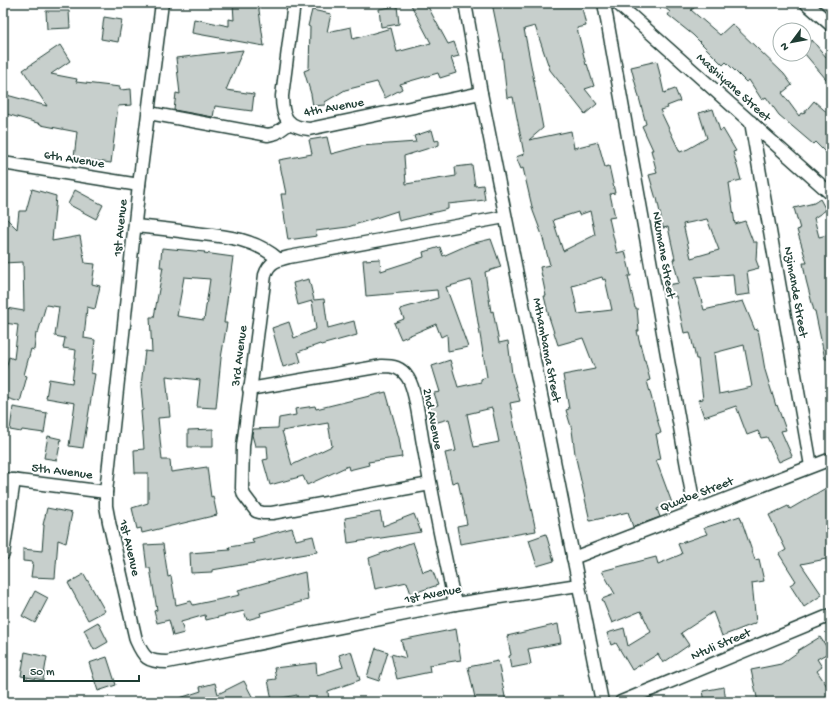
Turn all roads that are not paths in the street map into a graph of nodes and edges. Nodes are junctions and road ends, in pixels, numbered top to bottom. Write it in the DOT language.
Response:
graph roads {
  1 [pos="162,3"];
  2 [pos="294,3"];
  3 [pos="465,3"];
  4 [pos="604,3"];
  5 [pos="617,3"];
  6 [pos="806,3"];
  7 [pos="831,25"];
  8 [pos="481,93"];
  9 [pos="148,113"];
  10 [pos="752,122"];
  11 [pos="290,123"];
  12 [pos="3,163"];
  13 [pos="140,185"];
  14 [pos="831,194"];
  15 [pos="505,217"];
  16 [pos="135,226"];
  17 [pos="278,259"];
  18 [pos="250,389"];
  19 [pos="831,459"];
  20 [pos="811,466"];
  21 [pos="9,479"];
  22 [pos="430,484"];
  23 [pos="106,492"];
  24 [pos="695,511"];
  25 [pos="3,554"];
  26 [pos="573,558"];
  27 [pos="578,585"];
  28 [pos="455,604"];
  29 [pos="831,615"];
  30 [pos="602,702"];
  31 [pos="621,702"];
  1 -- 9 [label="street, 1st Avenue"];
  2 -- 11 [label="street, 4th Avenue"];
  3 -- 8 [label="street, Mthambama Street"];
  4 -- 24 [label="street, Nkumane Street"];
  5 -- 10 [label="street, Mashiyane Street"];
  6 -- 7 [label="street"];
  8 -- 11 [label="street, 4th Avenue"];
  8 -- 15 [label="street, Mthambama Street"];
  9 -- 11 [label="street"];
  9 -- 13 [label="street, 1st Avenue"];
  10 -- 14 [label="street, Mashiyane Street"];
  10 -- 20 [label="street, Nzimande Street"];
  12 -- 13 [label="street, 6th Avenue"];
  13 -- 16 [label="street, 1st Avenue"];
  15 -- 17 [label="street"];
  15 -- 26 [label="street, Mthambama Street"];
  16 -- 17 [label="street"];
  16 -- 23 [label="street, 1st Avenue"];
  17 -- 18 [label="street, 3rd Avenue"];
  18 -- 22 [label="street, 2nd Avenue"];
  18 -- 22 [label="street, 3rd Avenue"];
  19 -- 20 [label="street, Qwabe Street"];
  20 -- 24 [label="street, Qwabe Street"];
  21 -- 23 [label="street, 5th Avenue"];
  21 -- 25 [label="street, 5th Avenue"];
  22 -- 28 [label="street, 2nd Avenue"];
  23 -- 28 [label="street, 1st Avenue"];
  24 -- 26 [label="street, Qwabe Street"];
  26 -- 27 [label="street, Mthambama Street"];
  27 -- 28 [label="street, 1st Avenue"];
  27 -- 30 [label="street, Mthambama Street"];
  29 -- 31 [label="street, Ntuli Street"];
}
